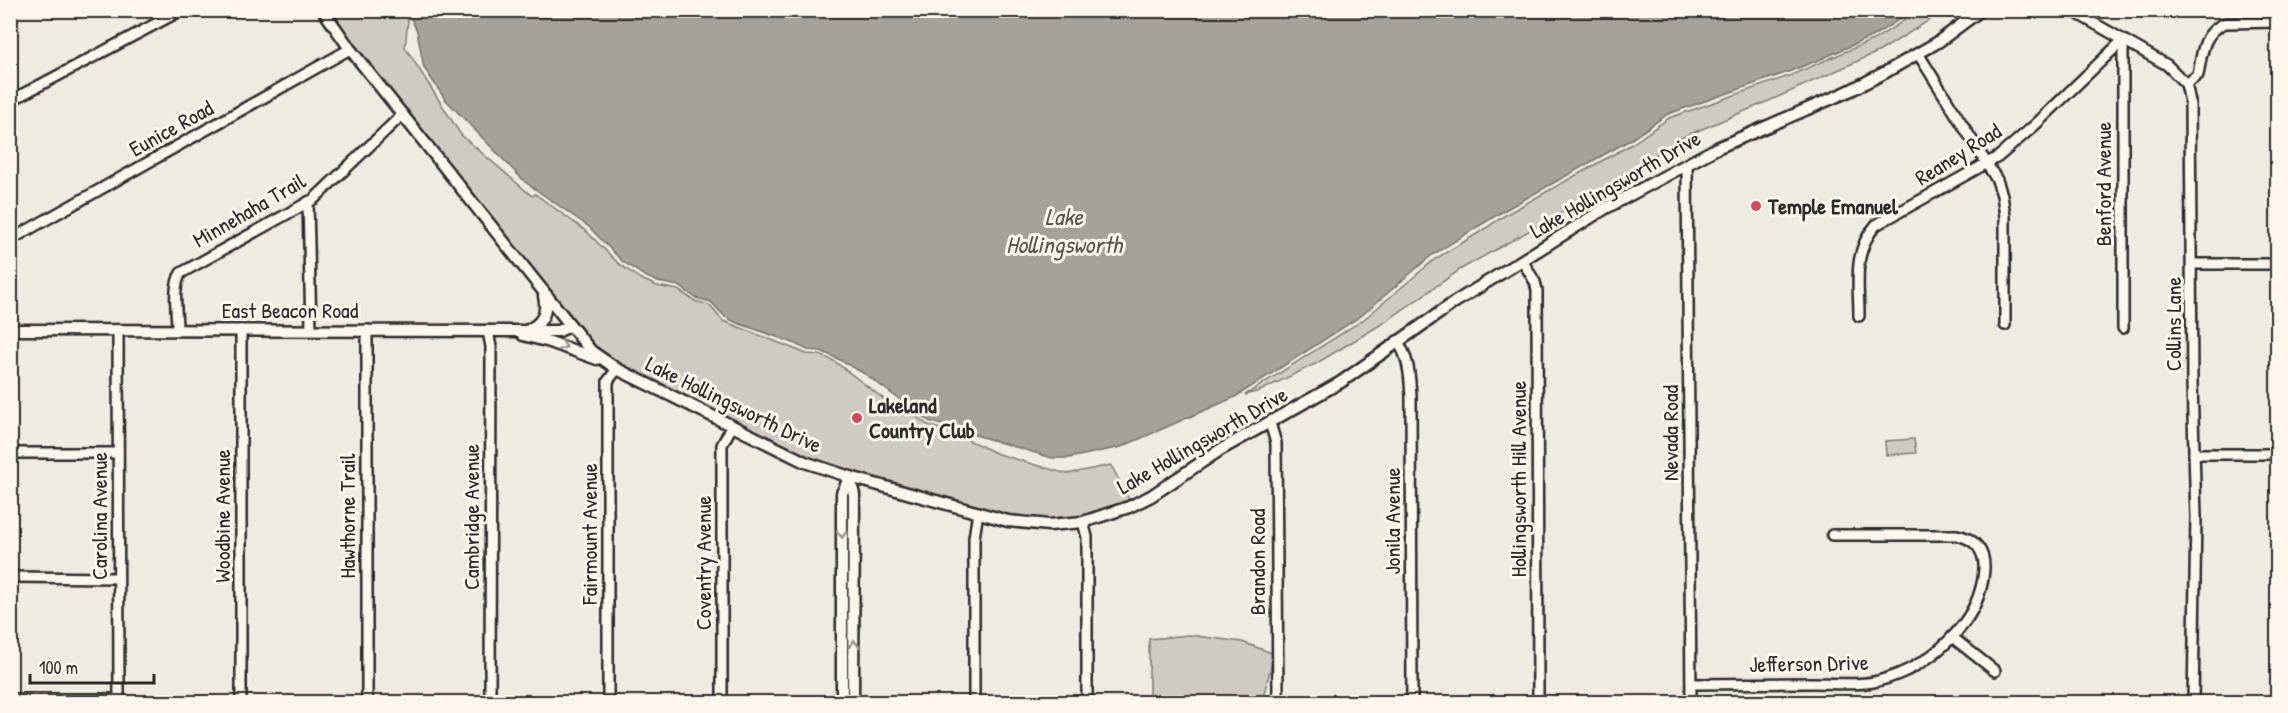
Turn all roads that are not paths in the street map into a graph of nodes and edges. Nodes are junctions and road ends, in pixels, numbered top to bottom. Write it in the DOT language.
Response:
graph roads {
  1 [pos="182,10"];
  2 [pos="323,10"];
  3 [pos="1981,10"];
  4 [pos="2085,10"];
  5 [pos="2073,12"];
  6 [pos="2277,22"];
  7 [pos="2123,40"];
  8 [pos="350,49"];
  9 [pos="1919,55"];
  10 [pos="2186,84"];
  11 [pos="10,101"];
  12 [pos="403,114"];
  13 [pos="1687,164"];
  14 [pos="1986,164"];
  15 [pos="308,202"];
  16 [pos="10,240"];
  17 [pos="1522,260"];
  18 [pos="2193,264"];
  19 [pos="2277,264"];
  20 [pos="543,293"];
  21 [pos="1860,316"];
  22 [pos="2005,325"];
  23 [pos="569,326"];
  24 [pos="2123,328"];
  25 [pos="177,329"];
  26 [pos="10,330"];
  27 [pos="118,330"];
  28 [pos="241,330"];
  29 [pos="311,330"];
  30 [pos="367,330"];
  31 [pos="488,331"];
  32 [pos="512,331"];
  33 [pos="526,331"];
  34 [pos="1397,341"];
  35 [pos="615,367"];
  36 [pos="1269,423"];
  37 [pos="732,426"];
  38 [pos="10,453"];
  39 [pos="118,453"];
  40 [pos="2194,454"];
  41 [pos="2277,454"];
  42 [pos="850,477"];
  43 [pos="978,512"];
  44 [pos="1083,522"];
  45 [pos="1832,535"];
  46 [pos="10,577"];
  47 [pos="118,578"];
  48 [pos="1952,637"];
  49 [pos="1995,670"];
  50 [pos="848,682"];
  51 [pos="1692,684"];
  52 [pos="10,699"];
  53 [pos="119,701"];
  54 [pos="241,702"];
  55 [pos="367,702"];
  56 [pos="490,702"];
  57 [pos="608,702"];
  58 [pos="722,702"];
  59 [pos="842,702"];
  60 [pos="853,702"];
  61 [pos="974,702"];
  62 [pos="1087,702"];
  63 [pos="1281,702"];
  64 [pos="1412,702"];
  65 [pos="1538,702"];
  66 [pos="1691,702"];
  67 [pos="2193,702"];
  1 -- 11 [label="street"];
  2 -- 8 [label="street, Lake Hollingsworth Drive"];
  3 -- 9 [label="street, Lake Hollingsworth Drive"];
  4 -- 5 [label="street"];
  5 -- 7 [label="street"];
  6 -- 10 [label="street"];
  7 -- 10 [label="street"];
  7 -- 14 [label="street, Reaney Road"];
  7 -- 24 [label="street, Benford Avenue"];
  8 -- 12 [label="street, Lake Hollingsworth Drive"];
  8 -- 16 [label="street, Eunice Road"];
  9 -- 13 [label="street, Lake Hollingsworth Drive"];
  9 -- 14 [label="street"];
  10 -- 18 [label="street, Collins Lane"];
  12 -- 15 [label="street, Minnehaha Trail"];
  12 -- 20 [label="street, Lake Hollingsworth Drive"];
  13 -- 17 [label="street, Lake Hollingsworth Drive"];
  13 -- 51 [label="street, Nevada Road"];
  14 -- 21 [label="street, Reaney Road"];
  14 -- 22 [label="street"];
  15 -- 25 [label="street, Minnehaha Trail"];
  15 -- 29 [label="street"];
  17 -- 34 [label="street, Lake Hollingsworth Drive"];
  17 -- 65 [label="street, Hollingsworth Hill Avenue"];
  18 -- 19 [label="street"];
  18 -- 40 [label="street, Collins Lane"];
  20 -- 23 [label="street, Lake Hollingsworth Drive"];
  20 -- 33 [label="street"];
  23 -- 33 [label="street, East Beacon Road"];
  23 -- 35 [label="street, Lake Hollingsworth Drive"];
  25 -- 27 [label="street, East Beacon Road"];
  25 -- 28 [label="street, East Beacon Road"];
  26 -- 27 [label="street, East Beacon Road"];
  27 -- 39 [label="street, Carolina Avenue"];
  28 -- 29 [label="street, East Beacon Road"];
  28 -- 54 [label="street, Woodbine Avenue"];
  29 -- 30 [label="street, East Beacon Road"];
  30 -- 31 [label="street, East Beacon Road"];
  30 -- 55 [label="street, Hawthorne Trail"];
  31 -- 32 [label="street, East Beacon Road"];
  31 -- 56 [label="street, Cambridge Avenue"];
  32 -- 33 [label="street, East Beacon Road"];
  32 -- 35 [label="street, one-way"];
  34 -- 36 [label="street, Lake Hollingsworth Drive"];
  34 -- 64 [label="street, Jonila Avenue"];
  35 -- 37 [label="street, Lake Hollingsworth Drive"];
  35 -- 57 [label="street, Fairmount Avenue"];
  36 -- 44 [label="street, Lake Hollingsworth Drive"];
  36 -- 63 [label="street, Brandon Road"];
  37 -- 42 [label="street, Lake Hollingsworth Drive"];
  37 -- 58 [label="street, Coventry Avenue"];
  38 -- 39 [label="street"];
  39 -- 47 [label="street, Carolina Avenue"];
  40 -- 41 [label="street"];
  40 -- 67 [label="street, Collins Lane"];
  42 -- 43 [label="street, Lake Hollingsworth Drive"];
  42 -- 50 [label="street"];
  43 -- 44 [label="street, Lake Hollingsworth Drive"];
  43 -- 61 [label="street"];
  44 -- 62 [label="street"];
  45 -- 48 [label="street, Jefferson Drive"];
  46 -- 47 [label="street"];
  47 -- 53 [label="street, Carolina Avenue"];
  48 -- 49 [label="street"];
  48 -- 51 [label="street, Jefferson Drive"];
  50 -- 59 [label="street"];
  50 -- 60 [label="street"];
  51 -- 66 [label="street, Nevada Road"];
  52 -- 53 [label="street"];
}
